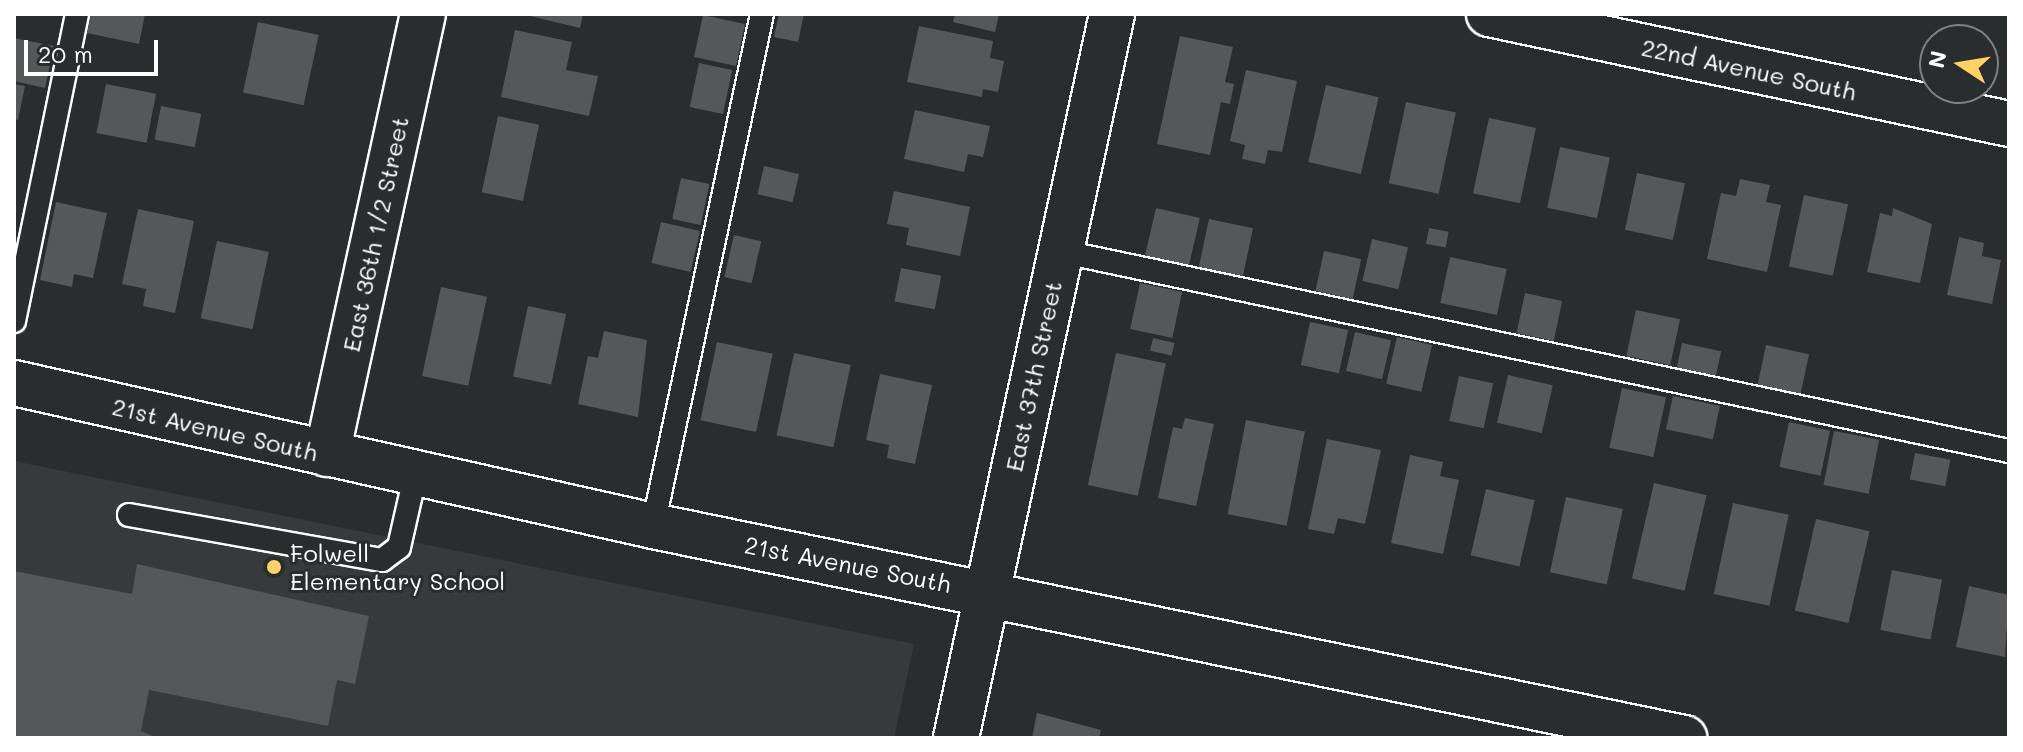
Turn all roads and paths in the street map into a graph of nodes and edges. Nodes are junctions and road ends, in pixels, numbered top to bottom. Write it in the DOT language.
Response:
graph roads {
  1 [pos="77,14"];
  2 [pos="423,14"];
  3 [pos="762,14"];
  4 [pos="1112,14"];
  5 [pos="1489,14"];
  6 [pos="2009,124"];
  7 [pos="1059,251"];
  8 [pos="14,321"];
  9 [pos="14,383"];
  10 [pos="2009,451"];
  11 [pos="327,454"];
  12 [pos="416,472"];
  13 [pos="129,515"];
  14 [pos="653,526"];
  15 [pos="988,591"];
  16 [pos="956,738"];
  17 [pos="1684,738"];
  1 -- 8 [label="lane"];
  2 -- 11 [label="street, East 36th 1/2 Street"];
  3 -- 14 [label="lane"];
  4 -- 7 [label="street, East 37th Street"];
  5 -- 6 [label="street, 22nd Avenue South"];
  7 -- 10 [label="lane"];
  7 -- 15 [label="street, East 37th Street"];
  9 -- 11 [label="street, 21st Avenue South"];
  11 -- 12 [label="street, 21st Avenue South"];
  12 -- 13 [label="lane"];
  12 -- 14 [label="street, 21st Avenue South"];
  14 -- 15 [label="street, 21st Avenue South"];
  15 -- 16 [label="street, East 37th Street"];
  15 -- 17 [label="street, 21st Avenue South"];
}
